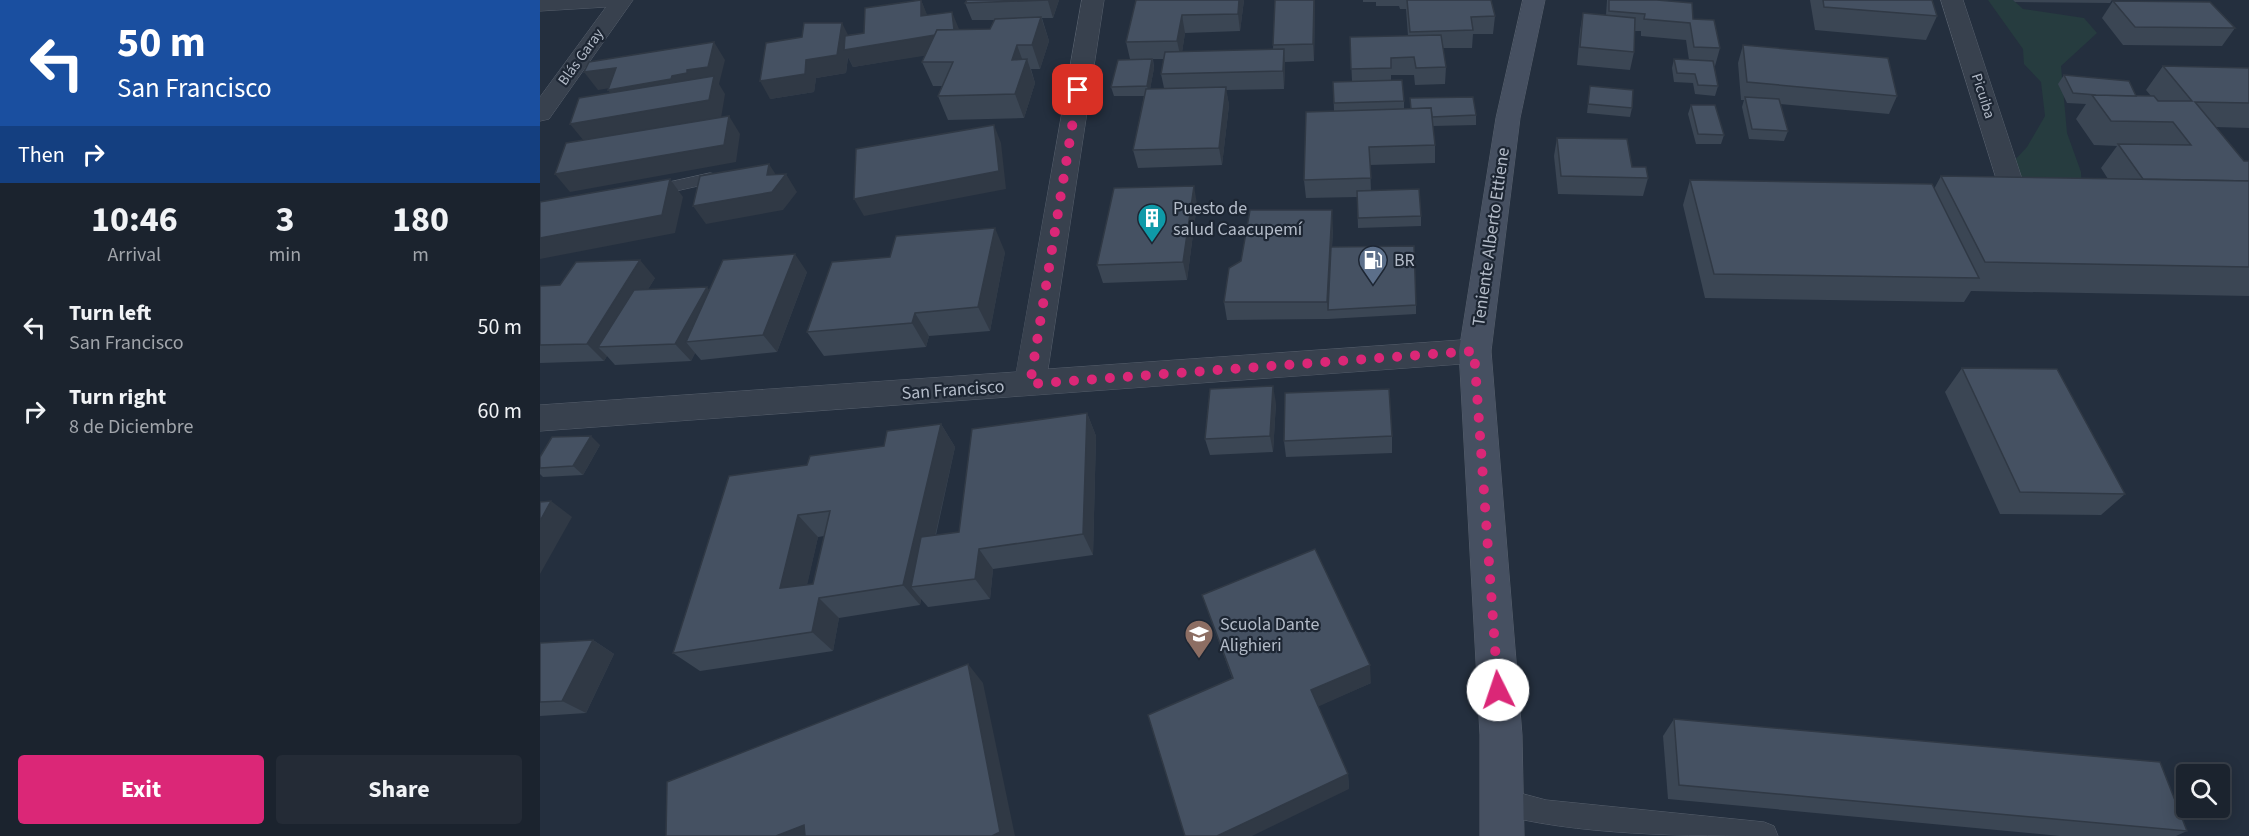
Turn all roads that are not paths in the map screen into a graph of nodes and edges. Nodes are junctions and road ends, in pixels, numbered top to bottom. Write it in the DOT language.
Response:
graph roads {
  1 [pos="621,0"];
  2 [pos="1093,0"];
  3 [pos="1534,0"];
  4 [pos="1952,0"];
  5 [pos="540,4"];
  6 [pos="540,114"];
  7 [pos="710,178"];
  8 [pos="2013,191"];
  9 [pos="630,196"];
  10 [pos="1474,351"];
  11 [pos="1030,384"];
  12 [pos="540,418"];
  13 [pos="1501,819"];
  14 [pos="1764,836"];
  1 -- 5 [label="street"];
  1 -- 6 [label="street, Blás Garay"];
  2 -- 11 [label="street"];
  3 -- 10 [label="main road, Teniente Alberto Ettiene"];
  4 -- 8 [label="street, Picuiba"];
  7 -- 9 [label="lane"];
  10 -- 11 [label="street, San Francisco"];
  10 -- 13 [label="main road, Teniente Alberto Ettiene"];
  11 -- 12 [label="street, San Francisco"];
  13 -- 14 [label="lane"];
}
